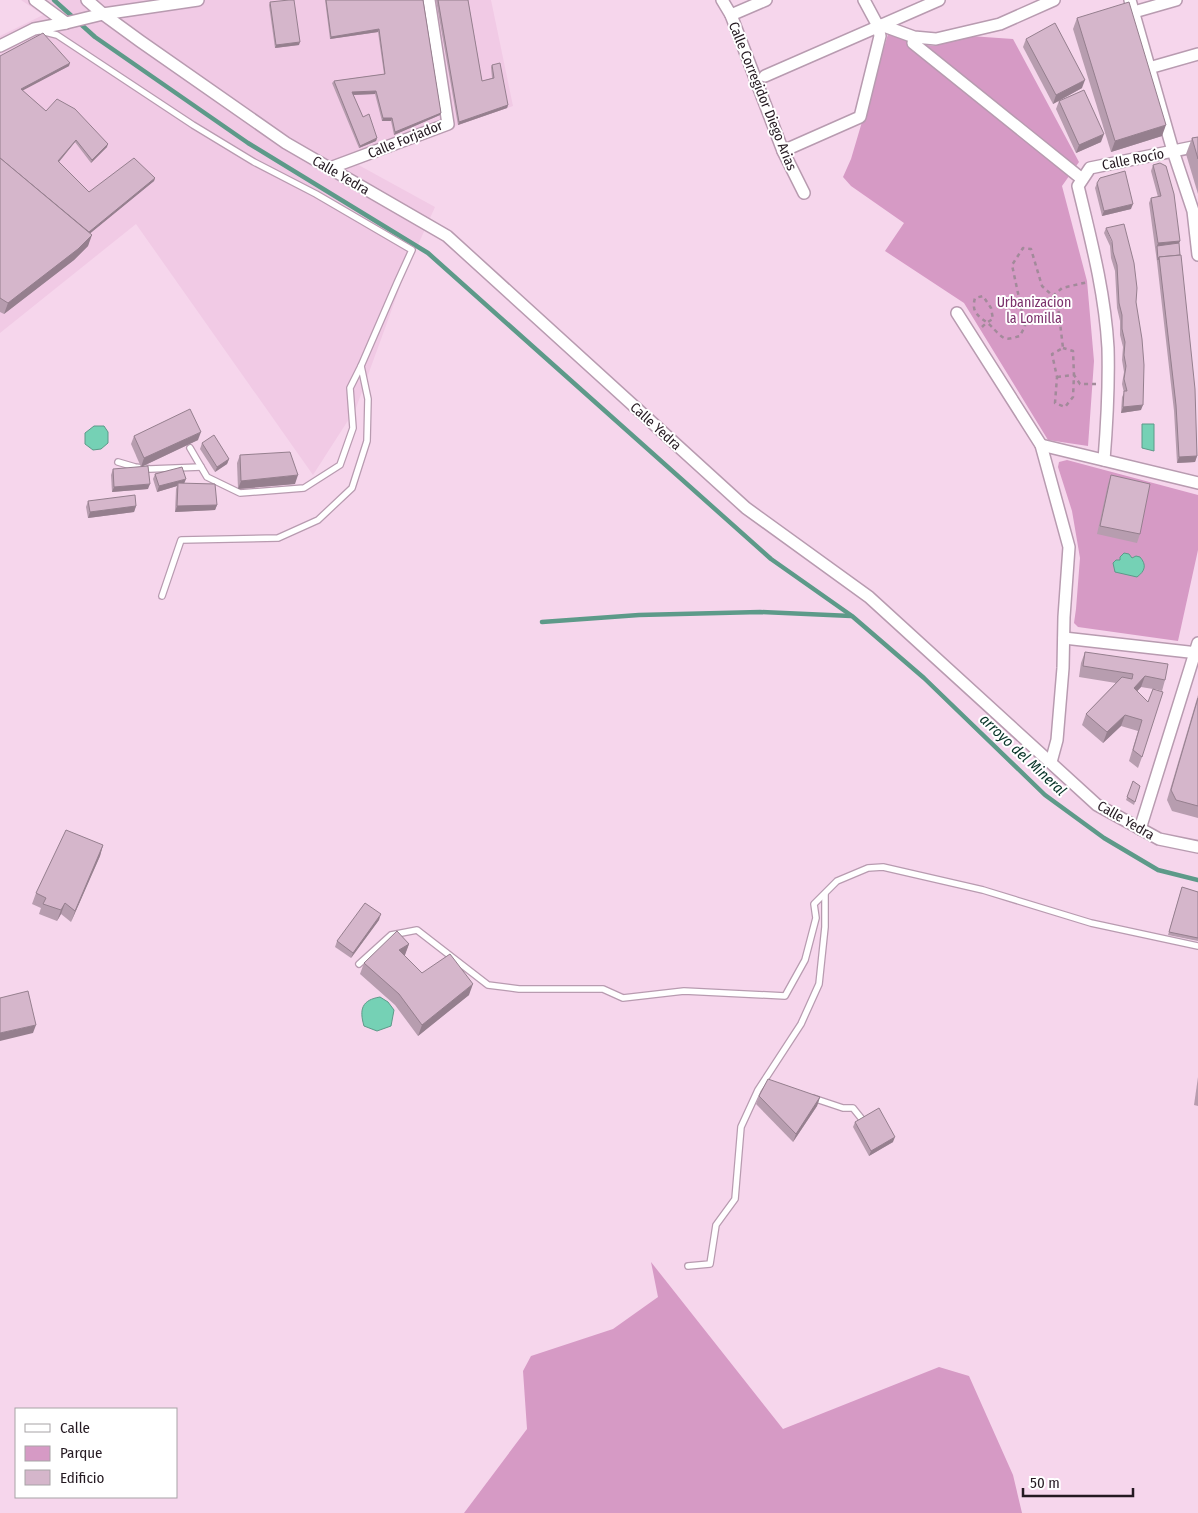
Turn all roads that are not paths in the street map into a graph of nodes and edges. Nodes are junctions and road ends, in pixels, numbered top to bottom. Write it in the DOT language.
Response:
graph roads {
  1 [pos="35,0"];
  2 [pos="87,0"];
  3 [pos="198,0"];
  4 [pos="429,0"];
  5 [pos="722,0"];
  6 [pos="766,0"];
  7 [pos="864,0"];
  8 [pos="939,0"];
  9 [pos="1054,0"];
  10 [pos="1130,0"];
  11 [pos="1176,0"];
  12 [pos="1134,12"];
  13 [pos="103,14"];
  14 [pos="731,15"];
  15 [pos="66,23"];
  16 [pos="879,25"];
  17 [pos="34,29"];
  18 [pos="913,43"];
  19 [pos="0,46"];
  20 [pos="1198,54"];
  21 [pos="1149,68"];
  22 [pos="765,76"];
  23 [pos="1198,146"];
  24 [pos="783,151"];
  25 [pos="1173,151"];
  26 [pos="330,168"];
  27 [pos="1080,183"];
  28 [pos="804,193"];
  29 [pos="1197,228"];
  30 [pos="1198,256"];
  31 [pos="957,313"];
  32 [pos="361,366"];
  33 [pos="1041,445"];
  34 [pos="190,448"];
  35 [pos="1104,460"];
  36 [pos="118,462"];
  37 [pos="201,467"];
  38 [pos="1198,483"];
  39 [pos="162,596"];
  40 [pos="1064,638"];
  41 [pos="1197,649"];
  42 [pos="1051,762"];
  43 [pos="1140,829"];
  44 [pos="1198,847"];
  45 [pos="825,894"];
  46 [pos="1198,946"];
  47 [pos="359,964"];
  48 [pos="765,1078"];
  49 [pos="773,1081"];
  50 [pos="804,1095"];
  51 [pos="861,1118"];
  52 [pos="688,1266"];
  1 -- 15 [label="street"];
  2 -- 13 [label="street, Calle Yedra"];
  3 -- 13 [label="street"];
  4 -- 26 [label="street, Calle Forjador"];
  5 -- 14 [label="street, Calle Corregidor Diego Arias"];
  6 -- 14 [label="street"];
  7 -- 16 [label="street"];
  8 -- 16 [label="street"];
  9 -- 16 [label="street"];
  10 -- 12 [label="street"];
  11 -- 12 [label="street"];
  12 -- 21 [label="street"];
  13 -- 15 [label="street"];
  13 -- 26 [label="street, Calle Yedra"];
  14 -- 24 [label="street, Calle Corregidor Diego Arias"];
  15 -- 17 [label="street"];
  16 -- 22 [label="street"];
  16 -- 24 [label="street"];
  17 -- 19 [label="street"];
  17 -- 32 [label="lane"];
  18 -- 27 [label="street"];
  20 -- 21 [label="street"];
  21 -- 25 [label="street"];
  23 -- 25 [label="street, Calle Rocío"];
  24 -- 28 [label="street, Calle Corregidor Diego Arias"];
  25 -- 27 [label="street, Calle Rocío"];
  25 -- 29 [label="street"];
  26 -- 42 [label="street, Calle Yedra"];
  27 -- 35 [label="street"];
  29 -- 30 [label="street"];
  31 -- 33 [label="street"];
  32 -- 37 [label="lane"];
  32 -- 39 [label="lane"];
  33 -- 35 [label="street"];
  33 -- 40 [label="street"];
  34 -- 37 [label="lane"];
  35 -- 38 [label="street"];
  36 -- 37 [label="lane"];
  40 -- 41 [label="street"];
  40 -- 42 [label="street"];
  41 -- 43 [label="street"];
  42 -- 43 [label="street, Calle Yedra"];
  43 -- 44 [label="street, Calle Yedra"];
  45 -- 46 [label="lane"];
  45 -- 47 [label="lane"];
  45 -- 48 [label="lane"];
  48 -- 49 [label="lane"];
  48 -- 52 [label="lane"];
  50 -- 51 [label="lane"];
}
